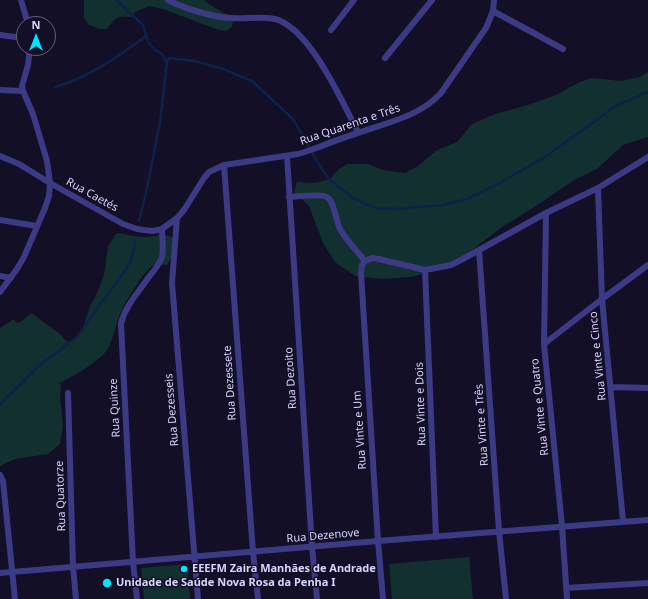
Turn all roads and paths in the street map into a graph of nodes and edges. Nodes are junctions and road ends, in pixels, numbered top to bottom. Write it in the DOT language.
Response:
graph roads {
  1 [pos="21,0"];
  2 [pos="168,0"];
  3 [pos="354,0"];
  4 [pos="432,0"];
  5 [pos="494,0"];
  6 [pos="494,11"];
  7 [pos="26,16"];
  8 [pos="331,30"];
  9 [pos="0,35"];
  10 [pos="16,37"];
  11 [pos="563,49"];
  12 [pos="29,56"];
  13 [pos="385,58"];
  14 [pos="0,90"];
  15 [pos="23,91"];
  16 [pos="358,132"];
  17 [pos="0,156"];
  18 [pos="287,156"];
  19 [pos="648,157"];
  20 [pos="224,165"];
  21 [pos="50,183"];
  22 [pos="598,188"];
  23 [pos="290,197"];
  24 [pos="546,213"];
  25 [pos="177,218"];
  26 [pos="0,220"];
  27 [pos="37,226"];
  28 [pos="162,228"];
  29 [pos="479,250"];
  30 [pos="365,261"];
  31 [pos="648,265"];
  32 [pos="425,270"];
  33 [pos="1,278"];
  34 [pos="11,278"];
  35 [pos="0,292"];
  36 [pos="602,299"];
  37 [pos="544,344"];
  38 [pos="611,387"];
  39 [pos="648,388"];
  40 [pos="68,393"];
  41 [pos="0,475"];
  42 [pos="648,520"];
  43 [pos="623,522"];
  44 [pos="562,526"];
  45 [pos="499,531"];
  46 [pos="436,537"];
  47 [pos="378,541"];
  48 [pos="312,547"];
  49 [pos="253,552"];
  50 [pos="193,557"];
  51 [pos="133,562"];
  52 [pos="73,566"];
  53 [pos="13,572"];
  54 [pos="0,573"];
  55 [pos="648,583"];
  56 [pos="566,588"];
  57 [pos="15,599"];
  58 [pos="76,599"];
  59 [pos="137,599"];
  60 [pos="198,599"];
  61 [pos="258,599"];
  62 [pos="317,599"];
  63 [pos="383,599"];
  64 [pos="506,599"];
  65 [pos="567,599"];
  1 -- 7 [label="street"];
  2 -- 16 [label="street"];
  3 -- 8 [label="street"];
  4 -- 13 [label="street"];
  5 -- 6 [label="street, Rua Quarenta e Três"];
  6 -- 11 [label="street"];
  6 -- 16 [label="street, Rua Quarenta e Três"];
  9 -- 10 [label="street"];
  12 -- 15 [label="street"];
  14 -- 15 [label="street"];
  15 -- 21 [label="street"];
  16 -- 18 [label="street, Rua Quarenta e Três"];
  17 -- 21 [label="street, Rua Caetés"];
  18 -- 20 [label="street, Rua Quarenta e Três"];
  18 -- 23 [label="street, Rua Dezoito"];
  19 -- 22 [label="street"];
  20 -- 25 [label="street, Rua Quarenta e Três"];
  20 -- 49 [label="street, Rua Dezessete"];
  21 -- 27 [label="street"];
  21 -- 28 [label="street, Rua Caetés"];
  22 -- 24 [label="street"];
  22 -- 36 [label="street, Rua Vinte e Cinco"];
  23 -- 30 [label="street"];
  23 -- 48 [label="street, Rua Dezoito"];
  24 -- 29 [label="street"];
  24 -- 37 [label="street, Rua Vinte e Quatro"];
  25 -- 28 [label="street, Rua Caetés"];
  25 -- 50 [label="street, Rua Dezesseis"];
  26 -- 27 [label="street"];
  27 -- 34 [label="street"];
  28 -- 51 [label="street, Rua Quinze"];
  29 -- 32 [label="street"];
  29 -- 45 [label="street, Rua Vinte e Três"];
  30 -- 32 [label="street"];
  30 -- 47 [label="street, Rua Vinte e Um"];
  31 -- 36 [label="street"];
  32 -- 46 [label="street, Rua Vinte e Dois"];
  33 -- 34 [label="street"];
  34 -- 35 [label="street"];
  36 -- 37 [label="street"];
  36 -- 38 [label="street, Rua Vinte e Cinco"];
  37 -- 44 [label="street, Rua Vinte e Quatro"];
  38 -- 39 [label="street"];
  38 -- 43 [label="street, Rua Vinte e Cinco"];
  40 -- 52 [label="street, Rua Quatorze"];
  41 -- 53 [label="street"];
  42 -- 43 [label="street, Rua Dezenove"];
  43 -- 44 [label="street, Rua Dezenove"];
  44 -- 45 [label="street, Rua Dezenove"];
  44 -- 56 [label="street, Rua Vinte e Quatro"];
  45 -- 46 [label="street, Rua Dezenove"];
  45 -- 64 [label="street, Rua Vinte e Três"];
  46 -- 47 [label="street, Rua Dezenove"];
  47 -- 48 [label="street, Rua Dezenove"];
  47 -- 63 [label="street, Rua Vinte e Um"];
  48 -- 49 [label="street, Rua Dezenove"];
  48 -- 62 [label="street, Rua Dezoito"];
  49 -- 50 [label="street, Rua Dezenove"];
  49 -- 61 [label="street, Rua Dezessete"];
  50 -- 51 [label="street, Rua Dezenove"];
  50 -- 60 [label="street, Rua Dezesseis"];
  51 -- 52 [label="street, Rua Dezenove"];
  51 -- 59 [label="street, Rua Quinze"];
  52 -- 53 [label="street, Rua Dezenove"];
  52 -- 58 [label="street, Rua Quatorze"];
  53 -- 54 [label="street, Rua Dezenove"];
  53 -- 57 [label="street"];
  55 -- 56 [label="street"];
  56 -- 65 [label="street, Rua Vinte e Quatro"];
}
